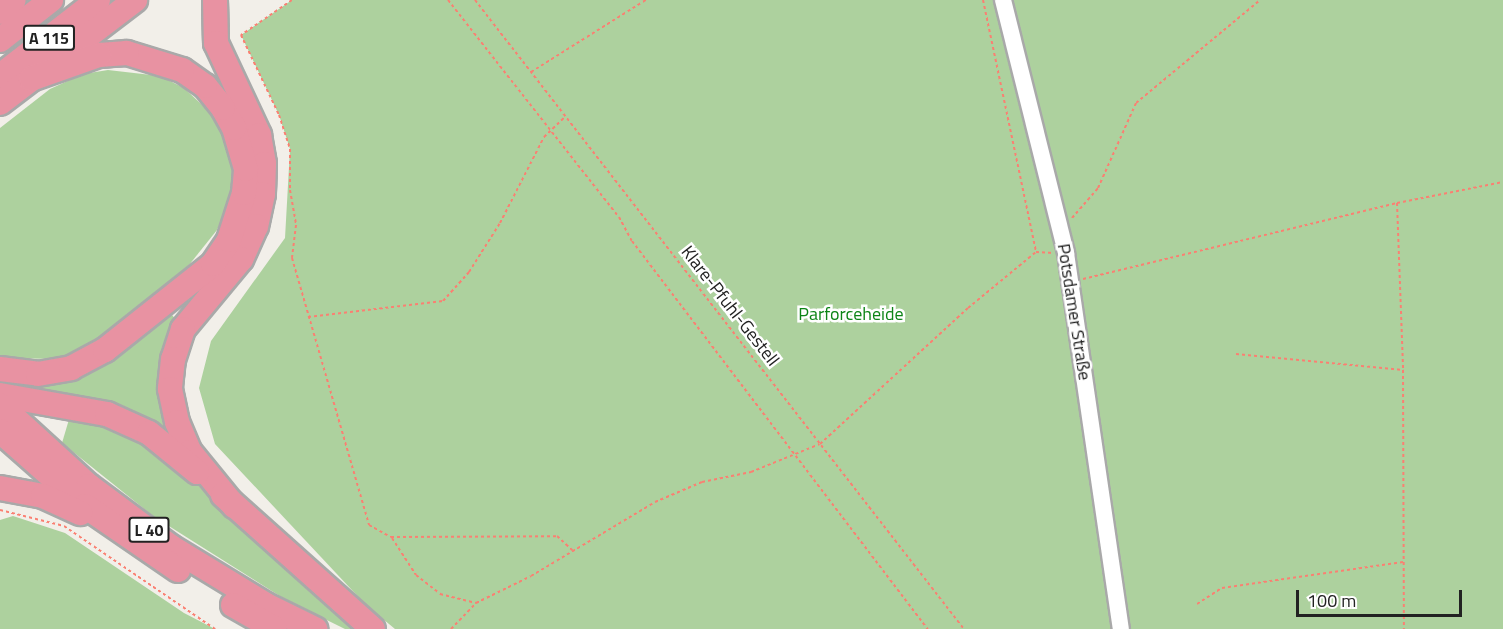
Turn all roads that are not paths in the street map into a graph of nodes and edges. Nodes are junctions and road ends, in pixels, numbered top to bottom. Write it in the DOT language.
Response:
graph roads {
  1 [pos="14,0"];
  2 [pos="51,0"];
  3 [pos="98,0"];
  4 [pos="135,0"];
  5 [pos="215,0"];
  6 [pos="1003,0"];
  7 [pos="0,12"];
  8 [pos="0,40"];
  9 [pos="0,76"];
  10 [pos="31,79"];
  11 [pos="0,103"];
  12 [pos="0,369"];
  13 [pos="0,395"];
  14 [pos="0,405"];
  15 [pos="0,431"];
  16 [pos="0,489"];
  17 [pos="234,506"];
  18 [pos="160,559"];
  19 [pos="275,629"];
  20 [pos="315,629"];
  21 [pos="373,629"];
  22 [pos="1121,629"];
  1 -- 7 [label="highway"];
  2 -- 8 [label="highway, A 115"];
  3 -- 9 [label="highway, A 115"];
  4 -- 10 [label="highway"];
  5 -- 17 [label="highway"];
  6 -- 22 [label="street, Potsdamer Straße"];
  10 -- 11 [label="highway"];
  10 -- 12 [label="highway"];
  13 -- 17 [label="highway"];
  14 -- 20 [label="highway, L 40"];
  15 -- 18 [label="highway, L 40"];
  16 -- 18 [label="highway"];
  17 -- 21 [label="highway"];
  18 -- 19 [label="highway, L 40"];
}
